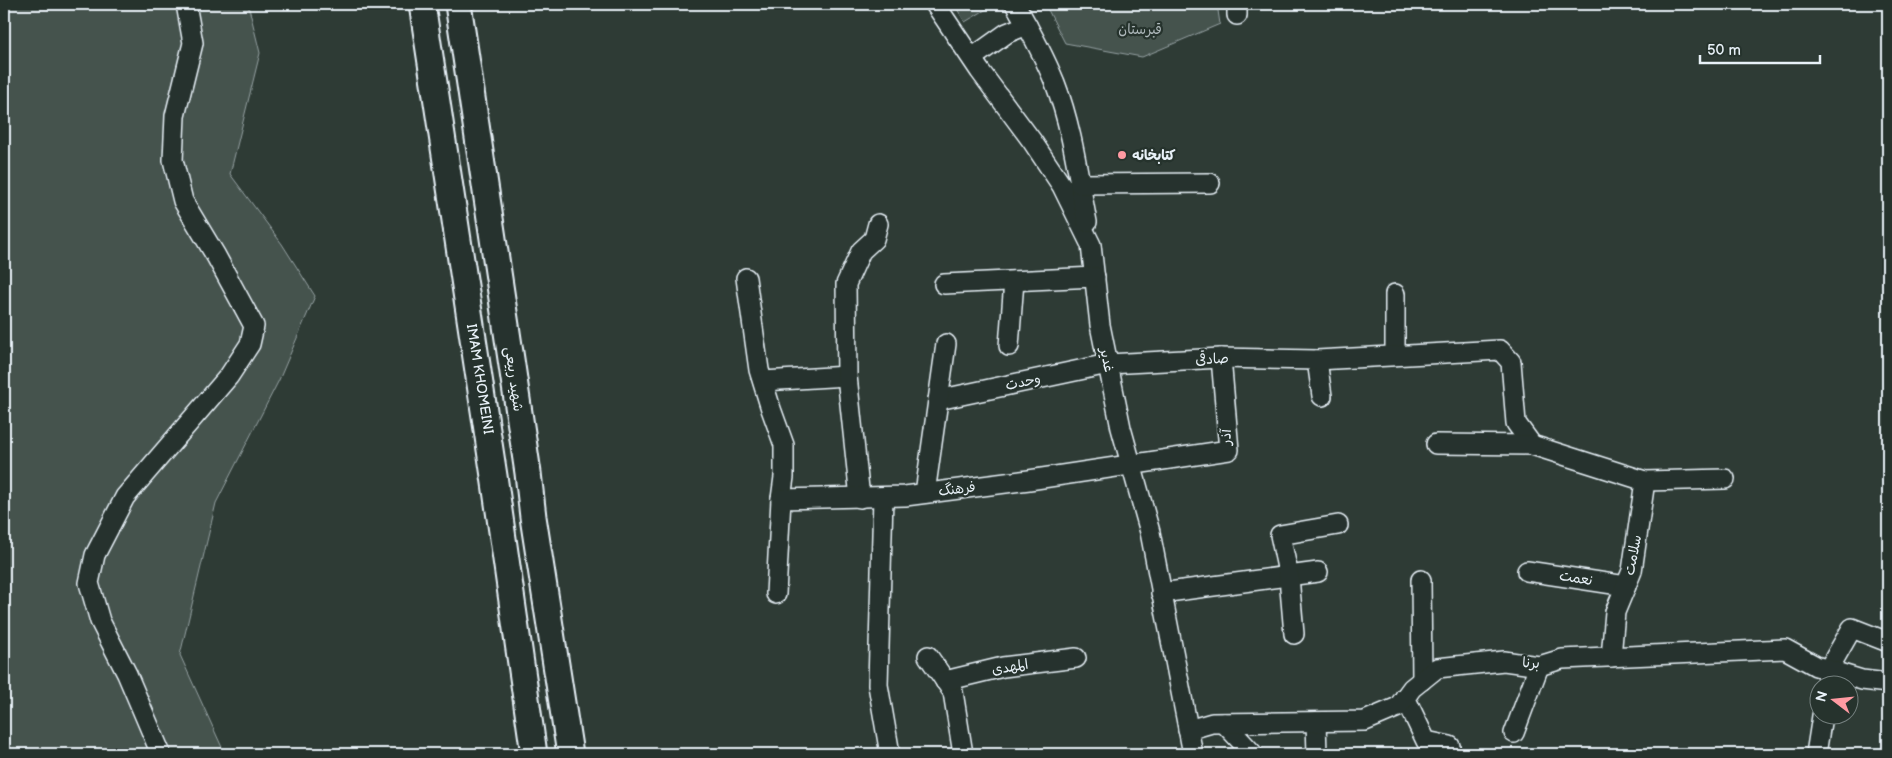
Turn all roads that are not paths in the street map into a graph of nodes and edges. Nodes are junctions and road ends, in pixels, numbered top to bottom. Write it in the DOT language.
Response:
graph roads {
  1 [pos="186,4"];
  2 [pos="422,4"];
  3 [pos="458,4"];
  4 [pos="935,4"];
  5 [pos="1016,4"];
  6 [pos="1027,25"];
  7 [pos="972,58"];
  8 [pos="1210,183"];
  9 [pos="1080,184"];
  10 [pos="878,224"];
  11 [pos="1091,245"];
  12 [pos="1095,277"];
  13 [pos="746,278"];
  14 [pos="1014,281"];
  15 [pos="944,284"];
  16 [pos="1395,294"];
  17 [pos="946,344"];
  18 [pos="1009,346"];
  19 [pos="1395,355"];
  20 [pos="1221,358"];
  21 [pos="1317,360"];
  22 [pos="1108,364"];
  23 [pos="847,376"];
  24 [pos="762,381"];
  25 [pos="1322,396"];
  26 [pos="938,400"];
  27 [pos="1436,444"];
  28 [pos="1532,445"];
  29 [pos="1131,464"];
  30 [pos="528,473"];
  31 [pos="494,476"];
  32 [pos="1725,479"];
  33 [pos="1645,481"];
  34 [pos="925,493"];
  35 [pos="883,497"];
  36 [pos="860,498"];
  37 [pos="781,499"];
  38 [pos="533,517"];
  39 [pos="501,520"];
  40 [pos="1338,524"];
  41 [pos="1527,571"];
  42 [pos="1318,572"];
  43 [pos="1289,577"];
  44 [pos="1422,580"];
  45 [pos="1626,586"];
  46 [pos="1161,593"];
  47 [pos="776,594"];
  48 [pos="1294,634"];
  49 [pos="1888,642"];
  50 [pos="928,656"];
  51 [pos="1611,657"];
  52 [pos="1076,658"];
  53 [pos="1539,666"];
  54 [pos="1825,676"];
  55 [pos="1828,676"];
  56 [pos="1422,680"];
  57 [pos="1860,680"];
  58 [pos="945,681"];
  59 [pos="1888,683"];
  60 [pos="1405,697"];
  61 [pos="1316,722"];
  62 [pos="1224,723"];
  63 [pos="1820,726"];
  64 [pos="1188,730"];
  65 [pos="1514,733"];
  66 [pos="1450,746"];
  67 [pos="161,754"];
  68 [pos="534,754"];
  69 [pos="570,754"];
  70 [pos="890,754"];
  71 [pos="963,754"];
  72 [pos="1193,754"];
  73 [pos="1253,754"];
  74 [pos="1318,754"];
  75 [pos="1816,754"];
  1 -- 67 [label="street"];
  2 -- 31 [label="main road, IMAM KHOMEINI"];
  3 -- 30 [label="main road, شهید ربیعی"];
  4 -- 7 [label="street, غدیر"];
  5 -- 6 [label="street"];
  6 -- 7 [label="street"];
  6 -- 9 [label="street"];
  7 -- 11 [label="street, غدیر"];
  8 -- 9 [label="street"];
  9 -- 11 [label="street"];
  10 -- 23 [label="street"];
  11 -- 12 [label="street, غدیر"];
  12 -- 14 [label="street"];
  12 -- 22 [label="street, غدیر"];
  13 -- 24 [label="street"];
  14 -- 15 [label="street"];
  14 -- 18 [label="street"];
  16 -- 19 [label="street"];
  17 -- 26 [label="street"];
  19 -- 21 [label="street, صادقی"];
  19 -- 28 [label="street, صادقی"];
  20 -- 21 [label="street, صادقی"];
  20 -- 22 [label="street, صادقی"];
  20 -- 29 [label="street, آذر"];
  21 -- 25 [label="street"];
  22 -- 26 [label="street, وحدت"];
  22 -- 29 [label="street, غدیر"];
  23 -- 24 [label="street"];
  23 -- 36 [label="street"];
  24 -- 37 [label="street"];
  26 -- 34 [label="street"];
  27 -- 28 [label="street"];
  28 -- 33 [label="street"];
  29 -- 34 [label="street, فرهنگ"];
  29 -- 46 [label="street, غدیر"];
  30 -- 31 [label="main road"];
  30 -- 38 [label="main road, شهید ربیعی"];
  31 -- 39 [label="main road, IMAM KHOMEINI"];
  32 -- 33 [label="street"];
  33 -- 45 [label="street, سلامت"];
  34 -- 35 [label="street, فرهنگ"];
  35 -- 36 [label="street, فرهنگ"];
  35 -- 70 [label="street"];
  36 -- 37 [label="street, فرهنگ"];
  37 -- 47 [label="street"];
  38 -- 39 [label="main road"];
  38 -- 69 [label="main road, شهید ربیعی"];
  39 -- 68 [label="main road, IMAM KHOMEINI"];
  40 -- 43 [label="street"];
  41 -- 45 [label="street, نعمت"];
  42 -- 43 [label="street"];
  43 -- 46 [label="street"];
  43 -- 48 [label="street"];
  44 -- 56 [label="street"];
  45 -- 51 [label="street, سلامت"];
  46 -- 64 [label="street, غدیر"];
  49 -- 55 [label="street"];
  50 -- 58 [label="street"];
  51 -- 53 [label="street, برنا"];
  51 -- 54 [label="street, برنا"];
  52 -- 58 [label="street, المهدی"];
  53 -- 56 [label="street, برنا"];
  53 -- 65 [label="street"];
  56 -- 60 [label="street, برنا"];
  57 -- 59 [label="street, برنا"];
  58 -- 71 [label="street"];
  60 -- 61 [label="street, برنا"];
  60 -- 66 [label="street"];
  61 -- 62 [label="street, برنا"];
  61 -- 74 [label="street"];
  62 -- 64 [label="street, برنا"];
  62 -- 73 [label="street"];
  63 -- 75 [label="street"];
  64 -- 72 [label="street, غدیر"];
}
